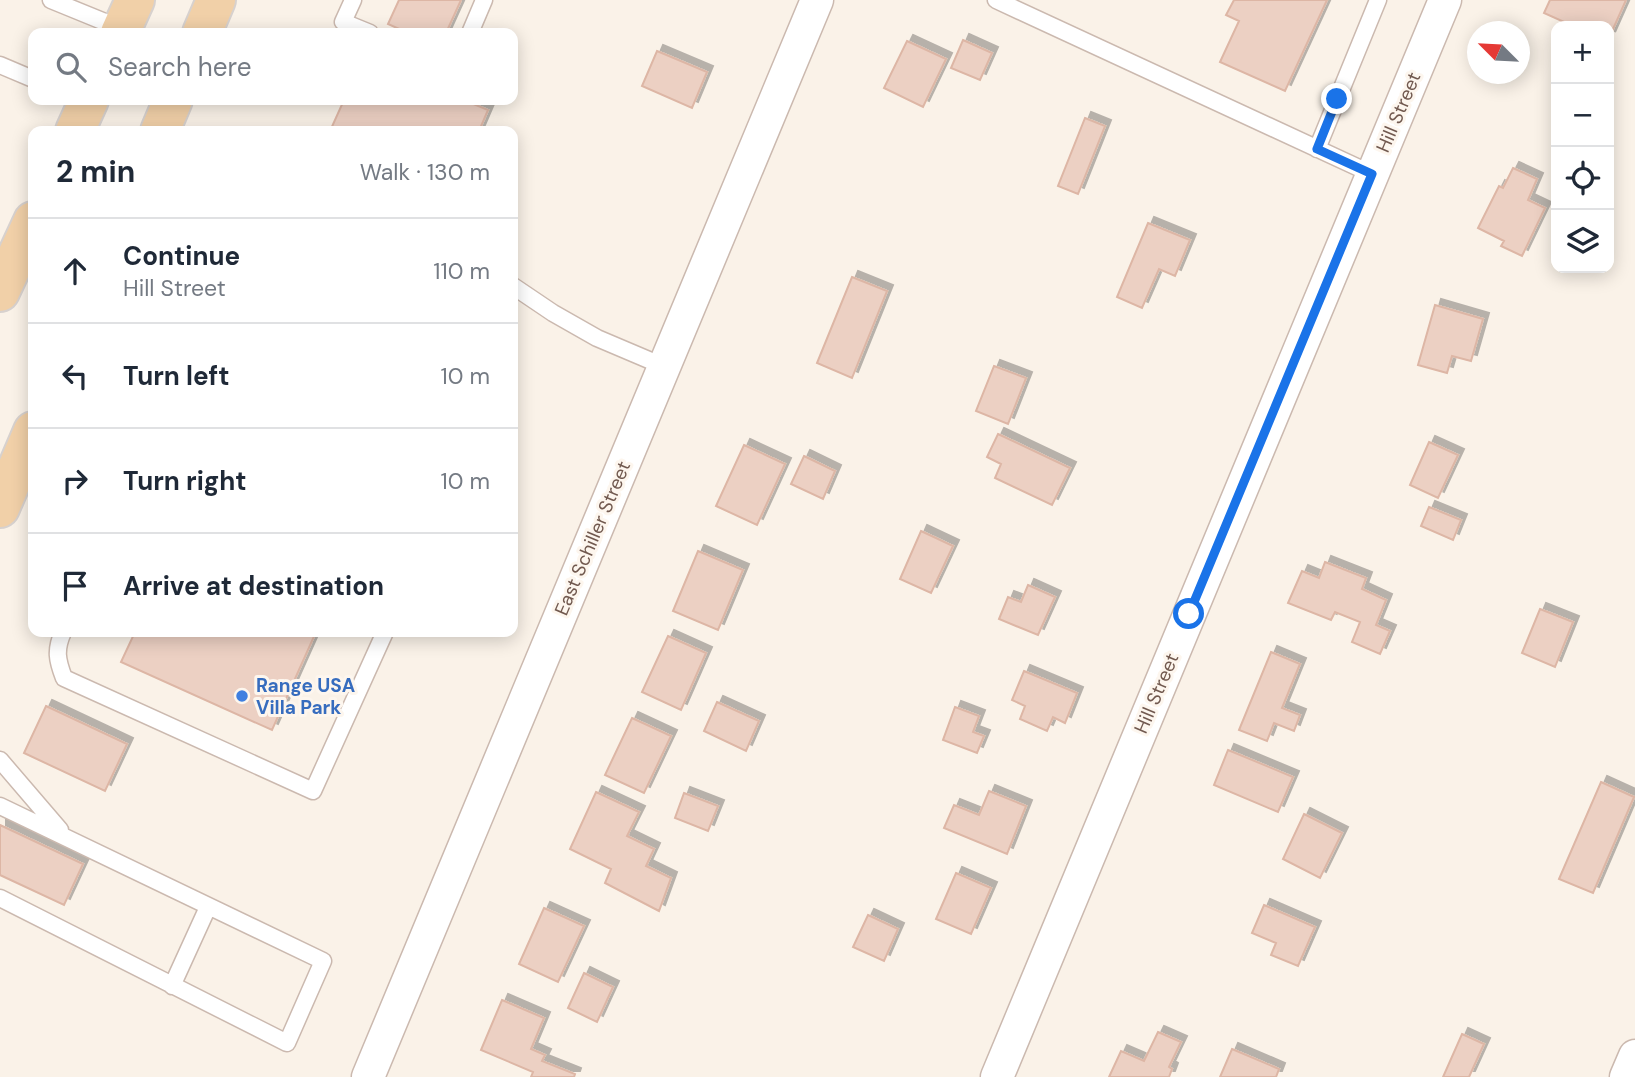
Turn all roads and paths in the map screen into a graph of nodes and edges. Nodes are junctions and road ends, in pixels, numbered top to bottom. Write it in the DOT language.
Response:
graph roads {
  1 [pos="51,0"];
  2 [pos="216,0"];
  3 [pos="353,0"];
  4 [pos="484,0"];
  5 [pos="817,0"];
  6 [pos="996,0"];
  7 [pos="1378,0"];
  8 [pos="1445,0"];
  9 [pos="126,21"];
  10 [pos="204,28"];
  11 [pos="358,28"];
  12 [pos="472,28"];
  13 [pos="0,65"];
  14 [pos="28,77"];
  15 [pos="171,105"];
  16 [pos="162,126"];
  17 [pos="1317,149"];
  18 [pos="1372,174"];
  19 [pos="28,231"];
  20 [pos="518,289"];
  21 [pos="0,292"];
  22 [pos="663,366"];
  23 [pos="28,443"];
  24 [pos="0,508"];
  25 [pos="61,637"];
  26 [pos="383,637"];
  27 [pos="0,760"];
  28 [pos="0,806"];
  29 [pos="64,835"];
  30 [pos="0,898"];
  31 [pos="208,906"];
  32 [pos="172,986"];
  33 [pos="1635,1056"];
  34 [pos="368,1077"];
  35 [pos="997,1077"];
  36 [pos="1626,1077"];
  1 -- 9 [label="lane"];
  2 -- 10 [label="main road"];
  3 -- 11 [label="lane"];
  4 -- 12 [label="lane"];
  5 -- 22 [label="street, East Schiller Street"];
  6 -- 17 [label="lane"];
  7 -- 17 [label="lane"];
  8 -- 18 [label="street, Hill Street"];
  13 -- 14 [label="lane"];
  15 -- 16 [label="main road"];
  17 -- 18 [label="lane"];
  18 -- 35 [label="street, Hill Street"];
  19 -- 21 [label="main road"];
  20 -- 22 [label="lane"];
  22 -- 34 [label="street, East Schiller Street"];
  23 -- 24 [label="main road"];
  25 -- 26 [label="lane"];
  27 -- 29 [label="lane"];
  28 -- 29 [label="lane"];
  29 -- 31 [label="lane"];
  30 -- 32 [label="lane"];
  31 -- 32 [label="lane"];
  31 -- 32 [label="lane"];
  33 -- 36 [label="street"];
}
